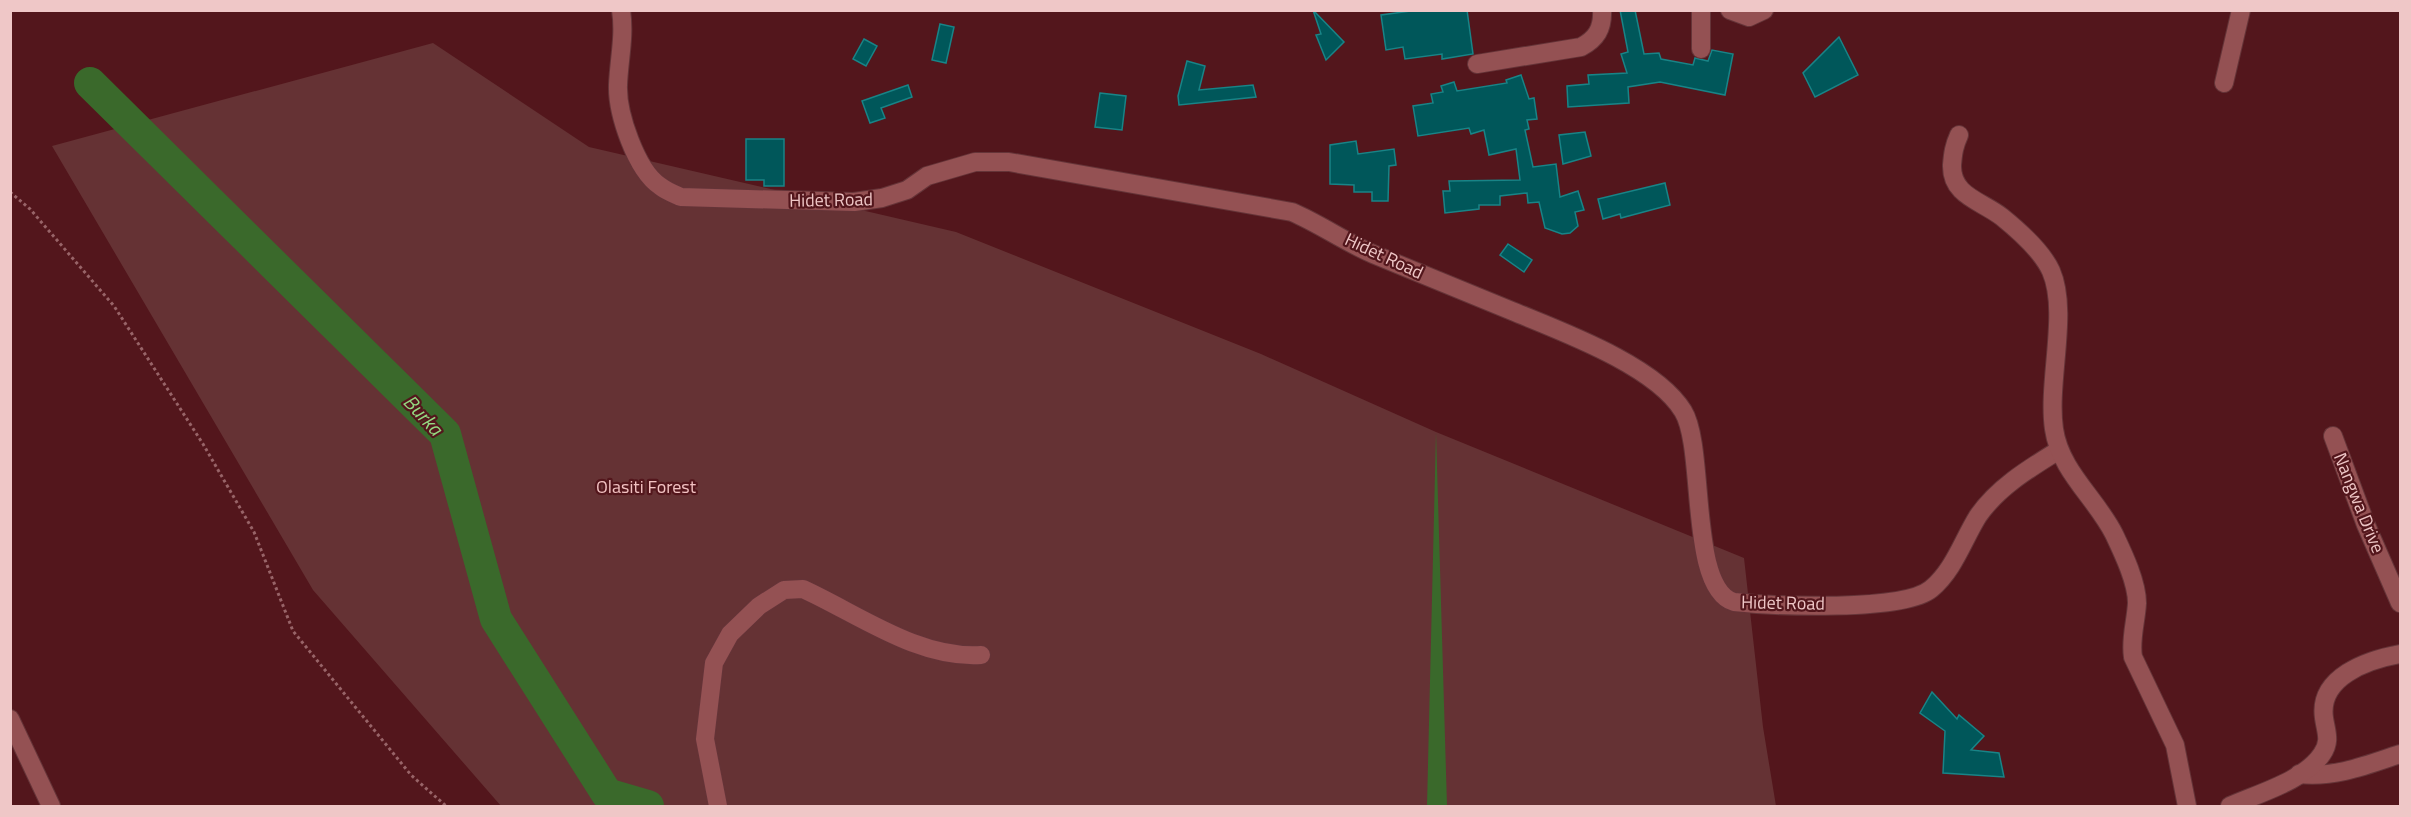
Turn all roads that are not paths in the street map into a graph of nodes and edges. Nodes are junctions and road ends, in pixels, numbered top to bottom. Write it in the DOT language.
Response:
graph roads {
  1 [pos="621,10"];
  2 [pos="1602,10"];
  3 [pos="1701,10"];
  4 [pos="1730,10"];
  5 [pos="1764,10"];
  6 [pos="2241,10"];
  7 [pos="1701,49"];
  8 [pos="1478,64"];
  9 [pos="2224,83"];
  10 [pos="1959,135"];
  11 [pos="2333,436"];
  12 [pos="2059,450"];
  13 [pos="2400,603"];
  14 [pos="2400,654"];
  15 [pos="981,655"];
  16 [pos="10,719"];
  17 [pos="2400,754"];
  18 [pos="2299,774"];
  19 [pos="51,807"];
  20 [pos="718,807"];
  21 [pos="2187,807"];
  22 [pos="2230,807"];
  1 -- 12 [label="street, Hidet Road"];
  2 -- 8 [label="street"];
  3 -- 7 [label="street"];
  4 -- 5 [label="street"];
  6 -- 9 [label="street"];
  10 -- 12 [label="street"];
  11 -- 13 [label="street, Nangwa Drive"];
  12 -- 21 [label="street"];
  14 -- 18 [label="street"];
  15 -- 20 [label="street"];
  16 -- 19 [label="street"];
  17 -- 18 [label="street"];
  18 -- 22 [label="street"];
}
